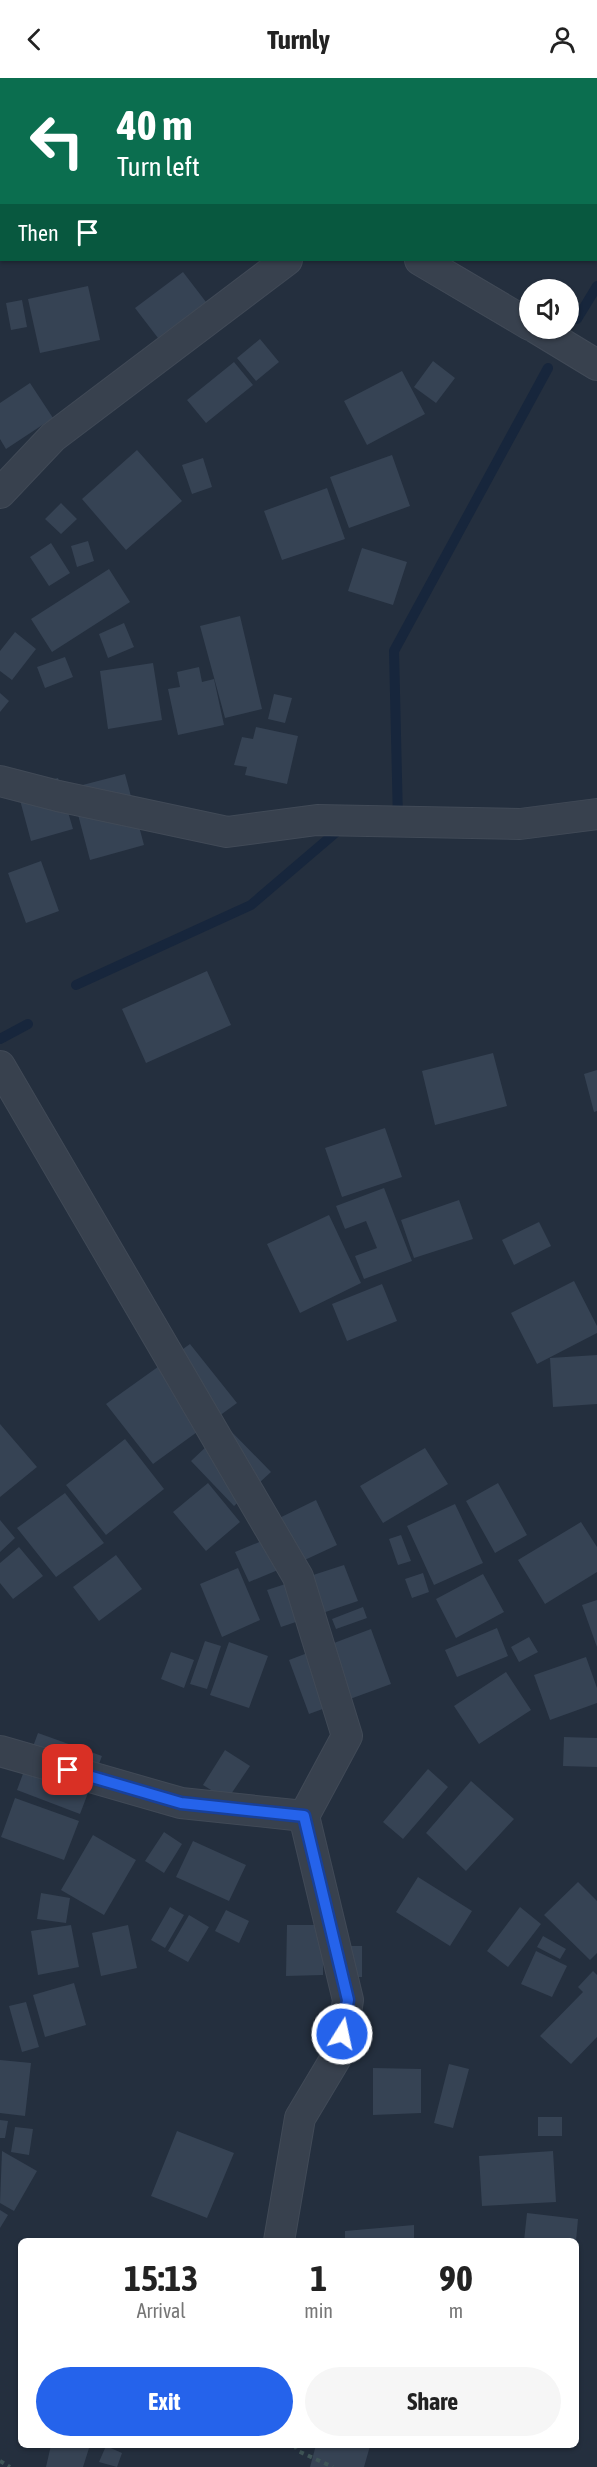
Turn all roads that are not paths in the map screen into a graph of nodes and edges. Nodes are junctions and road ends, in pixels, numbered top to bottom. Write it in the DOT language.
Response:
graph roads {
  1 [pos="286,261"];
  2 [pos="422,261"];
  3 [pos="519,318"];
  4 [pos="554,339"];
  5 [pos="597,365"];
  6 [pos="0,493"];
  7 [pos="0,781"];
  8 [pos="597,814"];
  9 [pos="0,1066"];
  10 [pos="0,1751"];
  11 [pos="304,1816"];
  12 [pos="280,2238"];
  1 -- 6 [label="street"];
  2 -- 3 [label="street"];
  4 -- 5 [label="street"];
  7 -- 8 [label="street"];
  9 -- 11 [label="street"];
  10 -- 11 [label="street"];
  11 -- 12 [label="street"];
}
